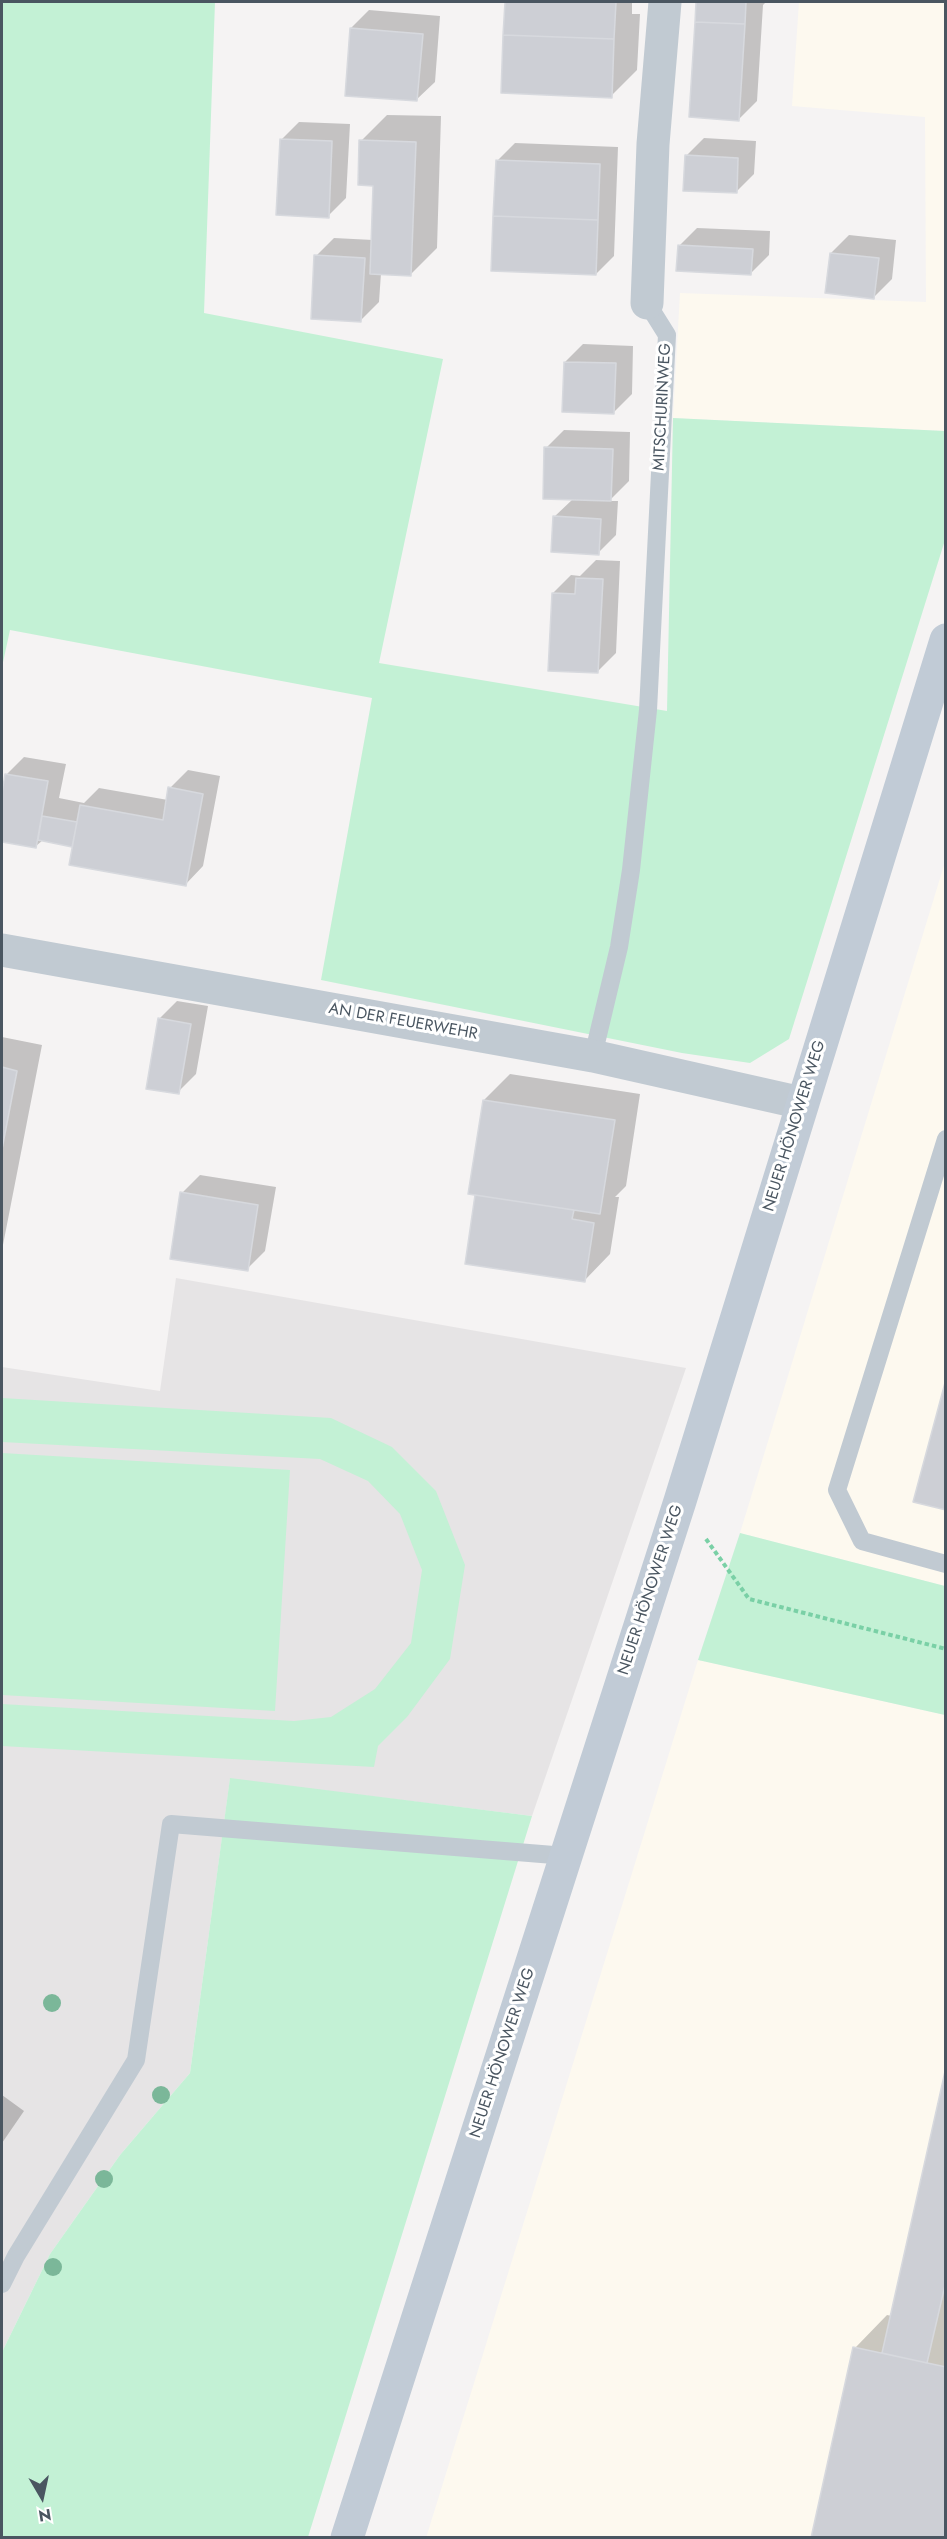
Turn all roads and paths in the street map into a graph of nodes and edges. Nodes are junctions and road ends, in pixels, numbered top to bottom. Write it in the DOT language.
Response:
graph roads {
  1 [pos="665,2"];
  2 [pos="647,303"];
  3 [pos="945,639"];
  4 [pos="2,950"];
  5 [pos="593,1056"];
  6 [pos="802,1102"];
  7 [pos="945,1140"];
  8 [pos="680,1501"];
  9 [pos="945,1564"];
  10 [pos="945,1649"];
  11 [pos="566,1856"];
  12 [pos="2,2284"];
  13 [pos="347,2538"];
  1 -- 2 [label="street, MITSCHURINWEG"];
  2 -- 5 [label="lane, MITSCHURINWEG"];
  3 -- 6 [label="main road, NEUER HÖNOWER WEG"];
  4 -- 5 [label="street, AN DER FEUERWEHR"];
  5 -- 6 [label="street, AN DER FEUERWEHR"];
  6 -- 8 [label="main road, NEUER HÖNOWER WEG"];
  7 -- 9 [label="lane"];
  8 -- 10 [label="path"];
  8 -- 11 [label="main road, NEUER HÖNOWER WEG"];
  11 -- 12 [label="lane"];
  11 -- 13 [label="main road, NEUER HÖNOWER WEG"];
}
